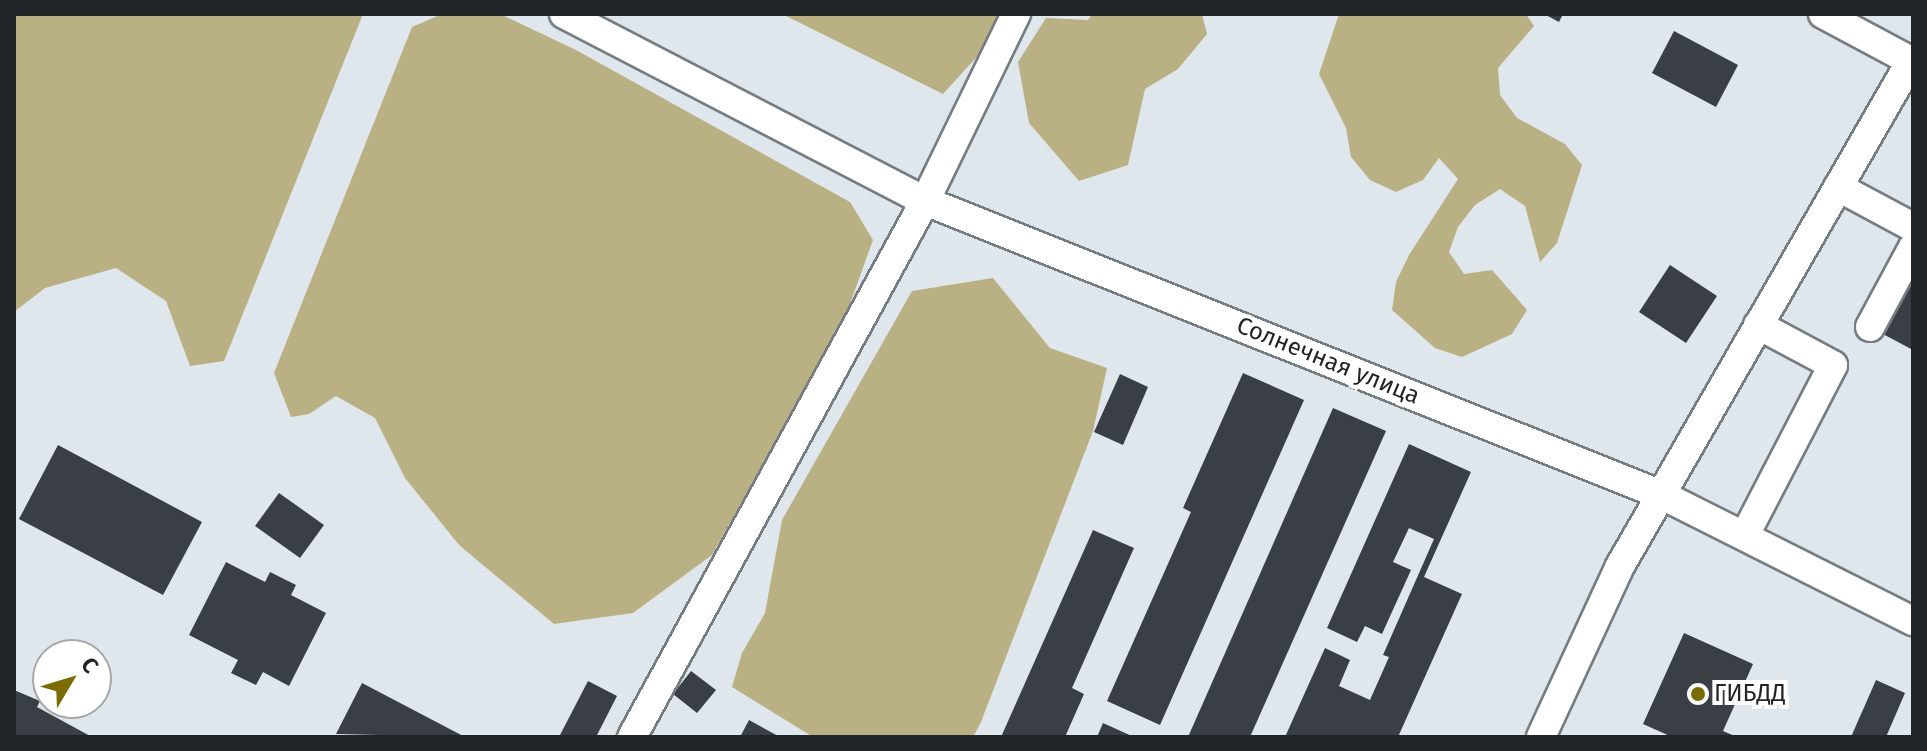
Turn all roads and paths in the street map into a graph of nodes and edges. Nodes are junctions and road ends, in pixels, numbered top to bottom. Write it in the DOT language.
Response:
graph roads {
  1 [pos="564,14"];
  2 [pos="1016,14"];
  3 [pos="1836,17"];
  4 [pos="1912,62"];
  5 [pos="1838,187"];
  6 [pos="925,201"];
  7 [pos="1913,227"];
  8 [pos="1913,247"];
  9 [pos="1758,325"];
  10 [pos="1870,327"];
  11 [pos="1662,495"];
  12 [pos="1746,533"];
  13 [pos="1913,621"];
  14 [pos="632,737"];
  15 [pos="1541,737"];
  1 -- 6 [label="street, Солнечная улица"];
  2 -- 6 [label="street"];
  3 -- 4 [label="street"];
  4 -- 5 [label="street"];
  5 -- 7 [label="street"];
  5 -- 9 [label="street"];
  6 -- 11 [label="street, Солнечная улица"];
  6 -- 14 [label="street"];
  8 -- 10 [label="street"];
  9 -- 11 [label="street"];
  9 -- 12 [label="street"];
  11 -- 12 [label="street, Солнечная улица"];
  11 -- 15 [label="street"];
  12 -- 13 [label="street, Солнечная улица"];
}
